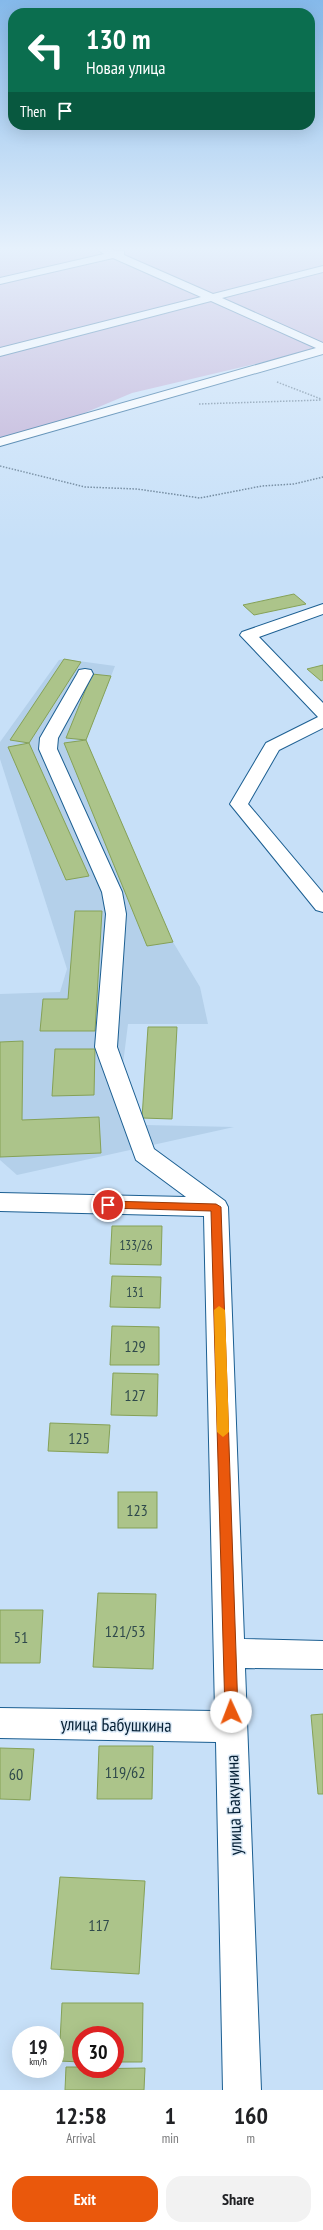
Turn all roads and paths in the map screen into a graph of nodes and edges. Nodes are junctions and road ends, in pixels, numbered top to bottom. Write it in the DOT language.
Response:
graph roads {
  1 [pos="21,347"];
  2 [pos="323,348"];
  3 [pos="0,352"];
  4 [pos="250,371"];
  5 [pos="323,400"];
  6 [pos="198,404"];
  7 [pos="0,442"];
  8 [pos="0,466"];
  9 [pos="323,477"];
  10 [pos="323,609"];
  11 [pos="85,674"];
  12 [pos="323,713"];
  13 [pos="323,721"];
  14 [pos="323,906"];
  15 [pos="0,1202"];
  16 [pos="216,1207"];
  17 [pos="230,1652"];
  18 [pos="323,1655"];
  19 [pos="0,1722"];
  20 [pos="232,1727"];
  21 [pos="242,2090"];
  1 -- 3 [label="street"];
  2 -- 4 [label="street"];
  4 -- 5 [label="path"];
  4 -- 7 [label="street"];
  5 -- 6 [label="path"];
  8 -- 9 [label="path"];
  10 -- 12 [label="street"];
  11 -- 16 [label="street"];
  13 -- 14 [label="street"];
  15 -- 16 [label="street"];
  16 -- 17 [label="street, улица Бакунина"];
  17 -- 18 [label="street"];
  17 -- 20 [label="street, улица Бакунина"];
  19 -- 20 [label="street, улица Бабушкина"];
  20 -- 21 [label="street, улица Бакунина"];
}
